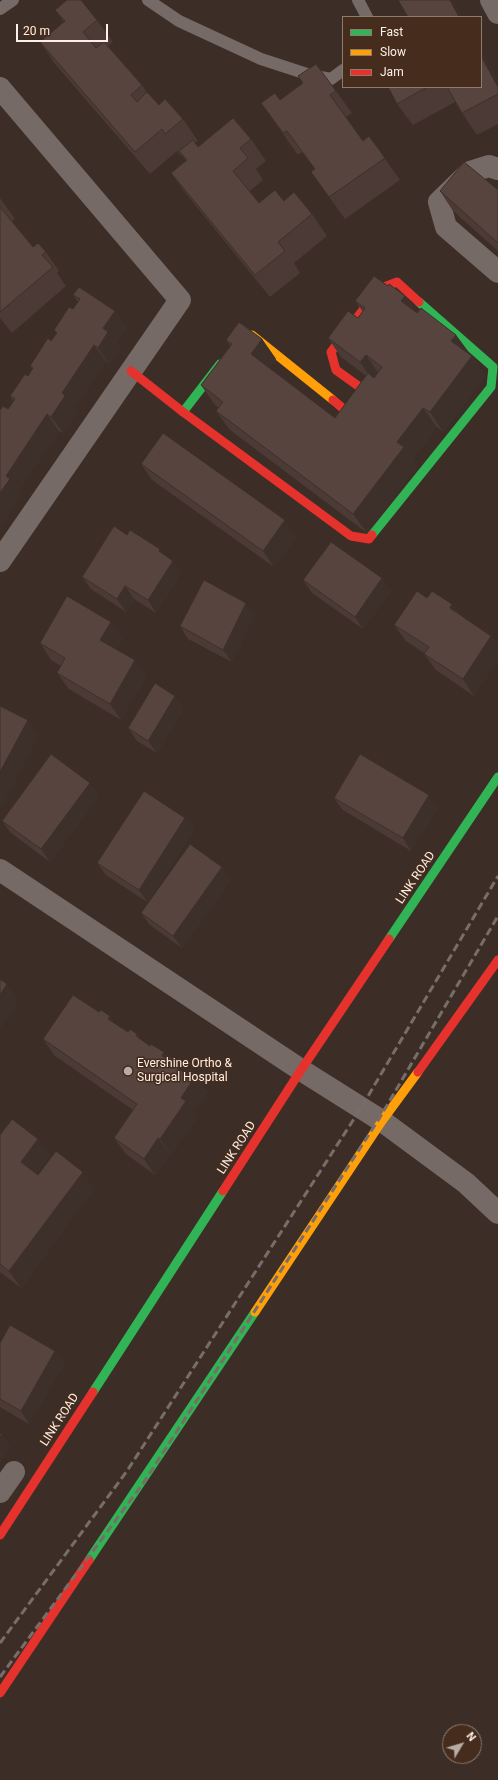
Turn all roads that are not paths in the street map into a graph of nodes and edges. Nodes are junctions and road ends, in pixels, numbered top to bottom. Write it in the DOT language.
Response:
graph roads {
  1 [pos="13,0"];
  2 [pos="148,0"];
  3 [pos="358,0"];
  4 [pos="491,0"];
  5 [pos="0,9"];
  6 [pos="498,13"];
  7 [pos="366,16"];
  8 [pos="342,71"];
  9 [pos="0,88"];
  10 [pos="498,169"];
  11 [pos="498,272"];
  12 [pos="234,345"];
  13 [pos="225,357"];
  14 [pos="131,371"];
  15 [pos="183,412"];
  16 [pos="0,561"];
  17 [pos="498,777"];
  18 [pos="0,870"];
  19 [pos="498,960"];
  20 [pos="301,1070"];
  21 [pos="382,1121"];
  22 [pos="498,1214"];
  23 [pos="14,1472"];
  24 [pos="0,1492"];
  25 [pos="0,1533"];
  26 [pos="0,1693"];
  1 -- 5 [label="lane"];
  2 -- 8 [label="lane"];
  3 -- 7 [label="lane"];
  4 -- 6 [label="street"];
  9 -- 14 [label="street"];
  10 -- 11 [label="street"];
  12 -- 15 [label="main road"];
  13 -- 15 [label="main road"];
  14 -- 15 [label="main road"];
  14 -- 16 [label="street"];
  17 -- 20 [label="main road, LINK ROAD"];
  18 -- 20 [label="street"];
  19 -- 21 [label="main road"];
  20 -- 21 [label="street"];
  20 -- 25 [label="main road, LINK ROAD"];
  21 -- 22 [label="street"];
  21 -- 26 [label="main road"];
  23 -- 24 [label="street"];
}
